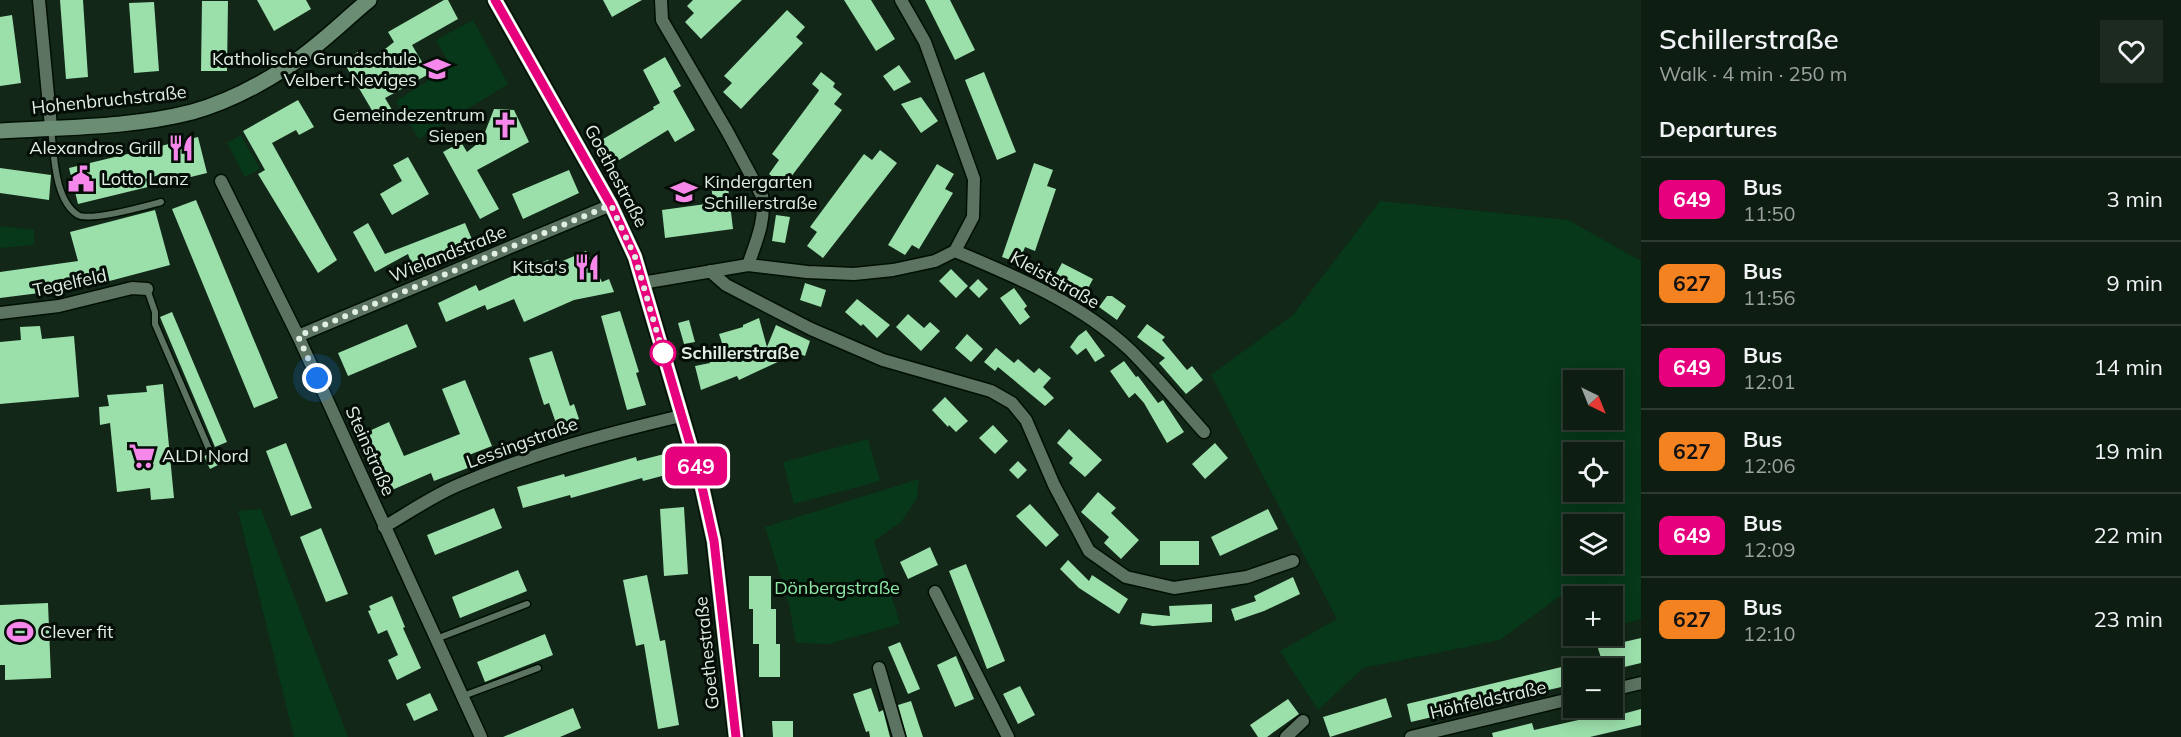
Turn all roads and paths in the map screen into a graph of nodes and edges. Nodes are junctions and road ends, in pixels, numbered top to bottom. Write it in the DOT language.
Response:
graph roads {
  1 [pos="39,0"];
  2 [pos="369,0"];
  3 [pos="495,0"];
  4 [pos="661,0"];
  5 [pos="901,0"];
  6 [pos="51,127"];
  7 [pos="0,131"];
  8 [pos="221,181"];
  9 [pos="160,202"];
  10 [pos="611,205"];
  11 [pos="955,251"];
  12 [pos="748,265"];
  13 [pos="710,271"];
  14 [pos="642,283"];
  15 [pos="147,290"];
  16 [pos="0,313"];
  17 [pos="298,336"];
  18 [pos="681,416"];
  19 [pos="1204,432"];
  20 [pos="209,449"];
  21 [pos="384,527"];
  22 [pos="1293,561"];
  23 [pos="935,592"];
  24 [pos="527,604"];
  25 [pos="436,639"];
  26 [pos="538,668"];
  27 [pos="879,668"];
  28 [pos="1641,683"];
  29 [pos="1623,687"];
  30 [pos="462,697"];
  31 [pos="1563,701"];
  32 [pos="1303,722"];
  33 [pos="481,737"];
  34 [pos="736,737"];
  35 [pos="899,737"];
  36 [pos="1008,737"];
  37 [pos="1286,737"];
  38 [pos="1411,737"];
  1 -- 6 [label="street"];
  2 -- 6 [label="street, Hohenbruchstraße"];
  3 -- 10 [label="street, Goethestraße"];
  4 -- 12 [label="street"];
  5 -- 11 [label="street"];
  6 -- 7 [label="street, Hohenbruchstraße"];
  6 -- 9 [label="lane"];
  8 -- 17 [label="street, Steinstraße"];
  10 -- 14 [label="street, Goethestraße"];
  10 -- 17 [label="street, Wielandstraße"];
  11 -- 12 [label="street"];
  11 -- 19 [label="street, Kleiststraße"];
  12 -- 13 [label="street"];
  13 -- 14 [label="street"];
  13 -- 22 [label="street"];
  14 -- 18 [label="street, Goethestraße"];
  15 -- 16 [label="street, Tegelfeld"];
  15 -- 20 [label="lane"];
  17 -- 21 [label="street, Steinstraße"];
  18 -- 21 [label="street, Lessingstraße"];
  18 -- 34 [label="street, Goethestraße"];
  21 -- 25 [label="street, Steinstraße"];
  23 -- 36 [label="street"];
  24 -- 25 [label="lane"];
  25 -- 30 [label="street, Steinstraße"];
  26 -- 30 [label="lane"];
  27 -- 35 [label="street"];
  28 -- 29 [label="street"];
  30 -- 33 [label="street, Steinstraße"];
  31 -- 38 [label="street, Höhfeldstraße"];
  32 -- 37 [label="street"];
}
